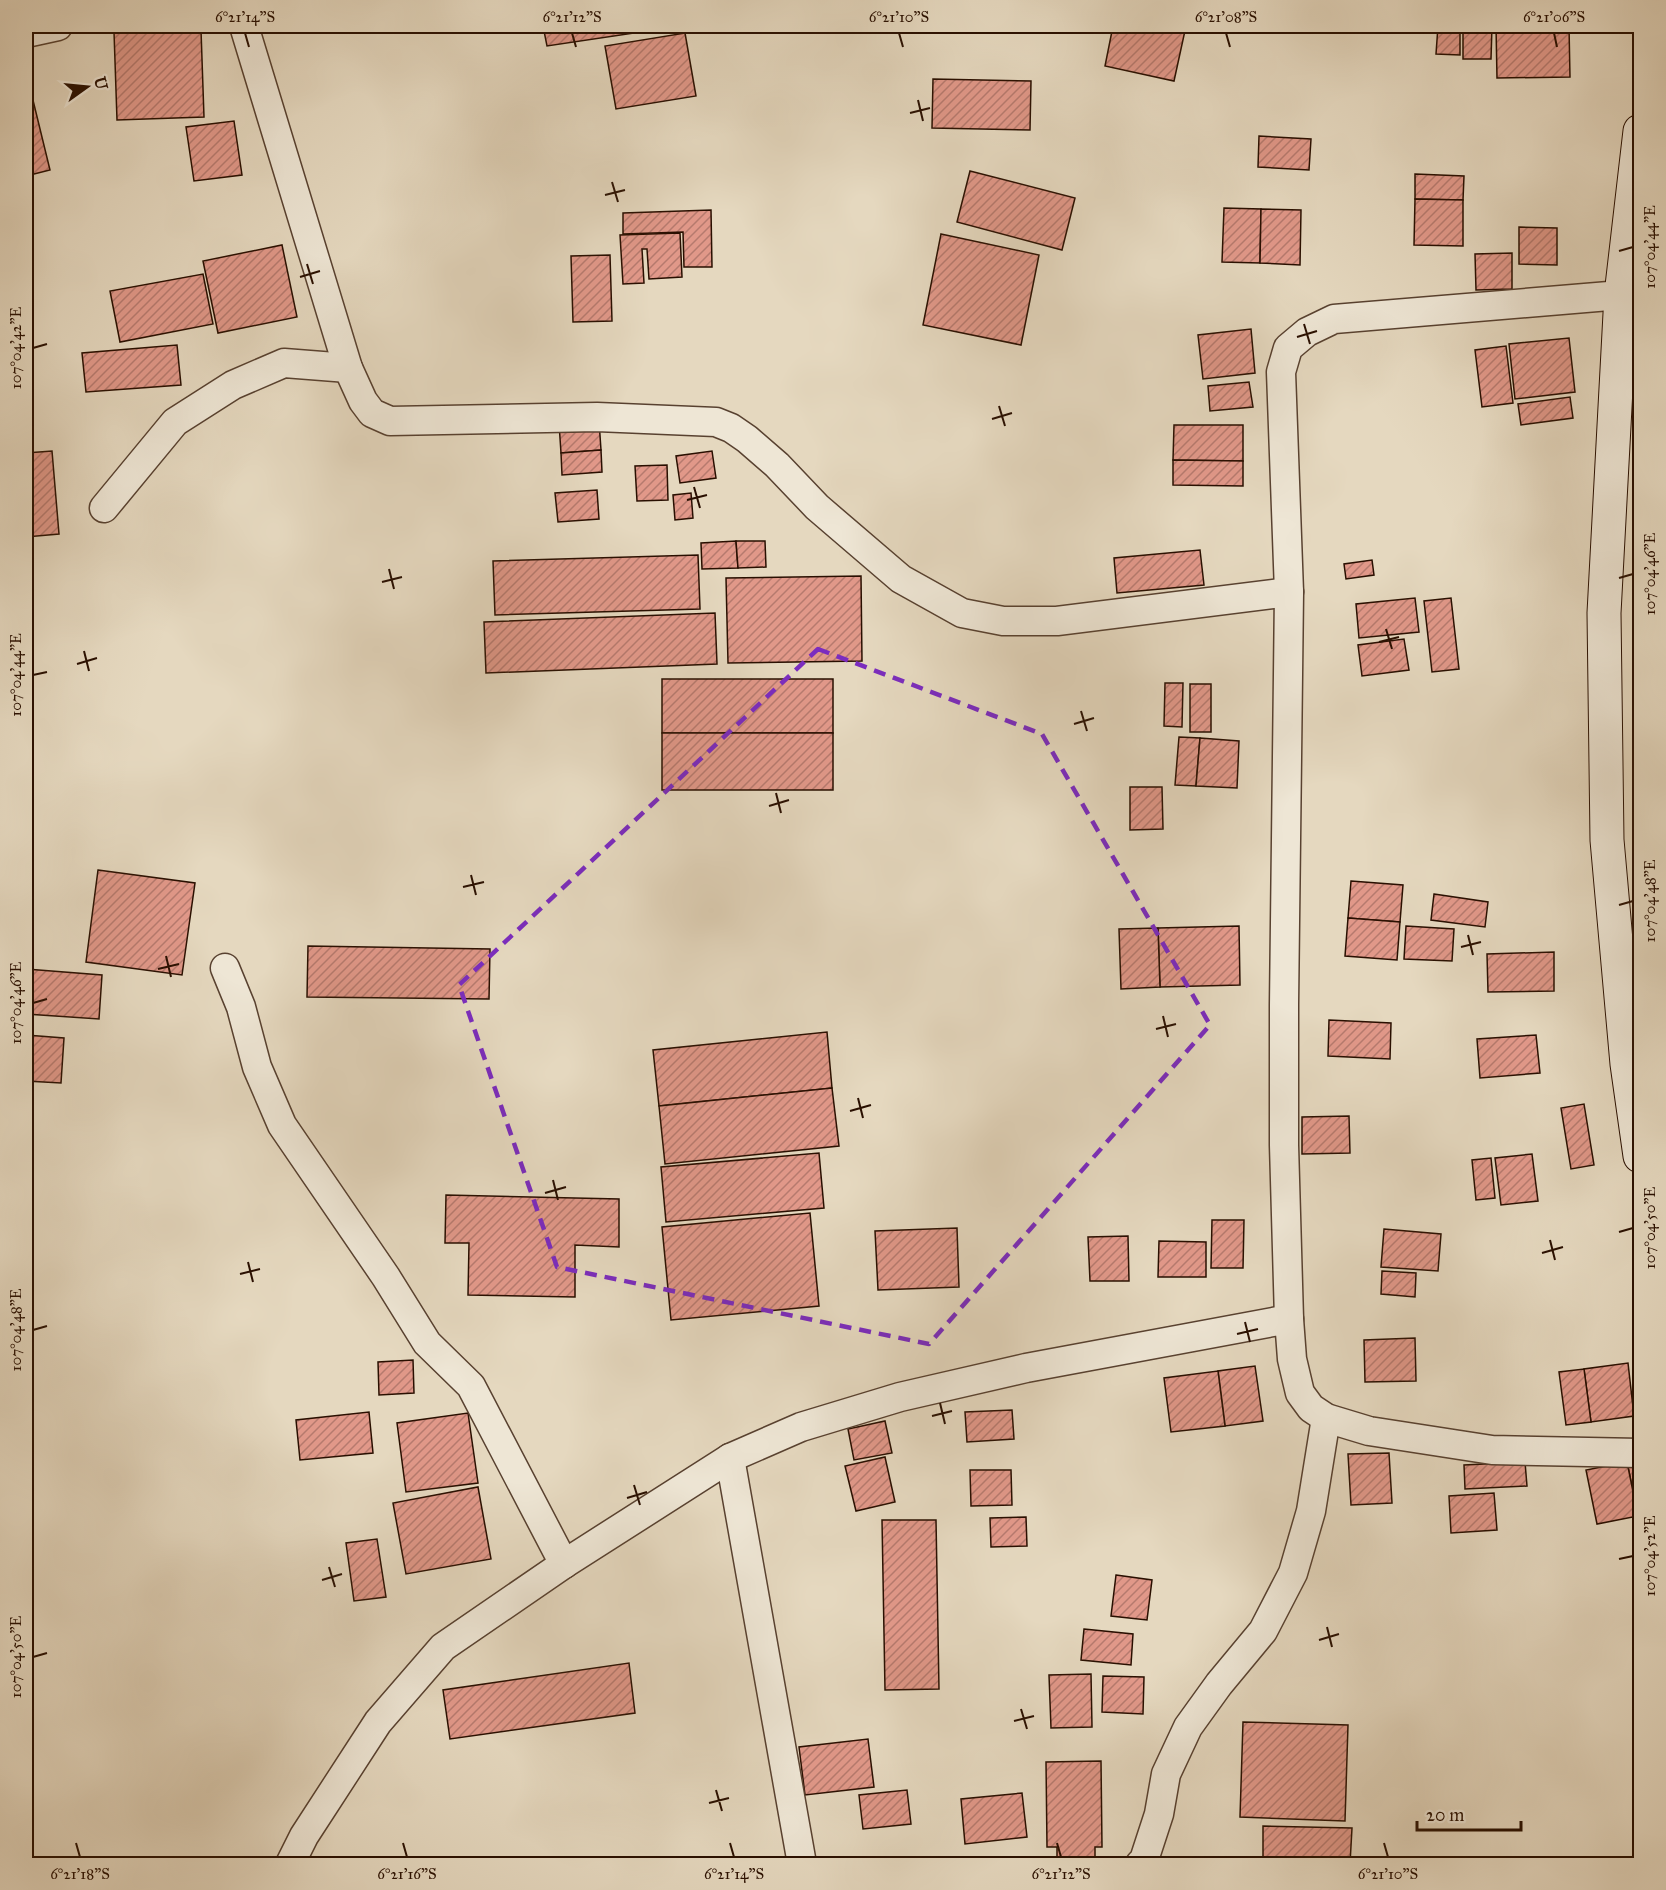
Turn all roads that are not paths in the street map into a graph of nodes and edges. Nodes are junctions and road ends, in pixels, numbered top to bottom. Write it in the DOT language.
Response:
graph roads {
  1 [pos="58,26"];
  2 [pos="244,26"];
  3 [pos="26,33"];
  4 [pos="1640,147"];
  5 [pos="1621,296"];
  6 [pos="348,369"];
  7 [pos="104,508"];
  8 [pos="1289,592"];
  9 [pos="225,968"];
  10 [pos="1641,1156"];
  11 [pos="1289,1319"];
  12 [pos="1326,1418"];
  13 [pos="1641,1453"];
  14 [pos="730,1458"];
  15 [pos="564,1564"];
  16 [pos="291,1864"];
  17 [pos="802,1864"];
  18 [pos="1140,1864"];
  1 -- 3 [label="street"];
  2 -- 6 [label="street"];
  4 -- 5 [label="street"];
  5 -- 8 [label="street"];
  5 -- 10 [label="street"];
  6 -- 7 [label="street"];
  6 -- 8 [label="street"];
  8 -- 11 [label="street"];
  9 -- 15 [label="street"];
  11 -- 12 [label="street"];
  11 -- 14 [label="street"];
  12 -- 13 [label="street"];
  12 -- 18 [label="street"];
  14 -- 15 [label="street"];
  14 -- 17 [label="street"];
  15 -- 16 [label="street"];
}
